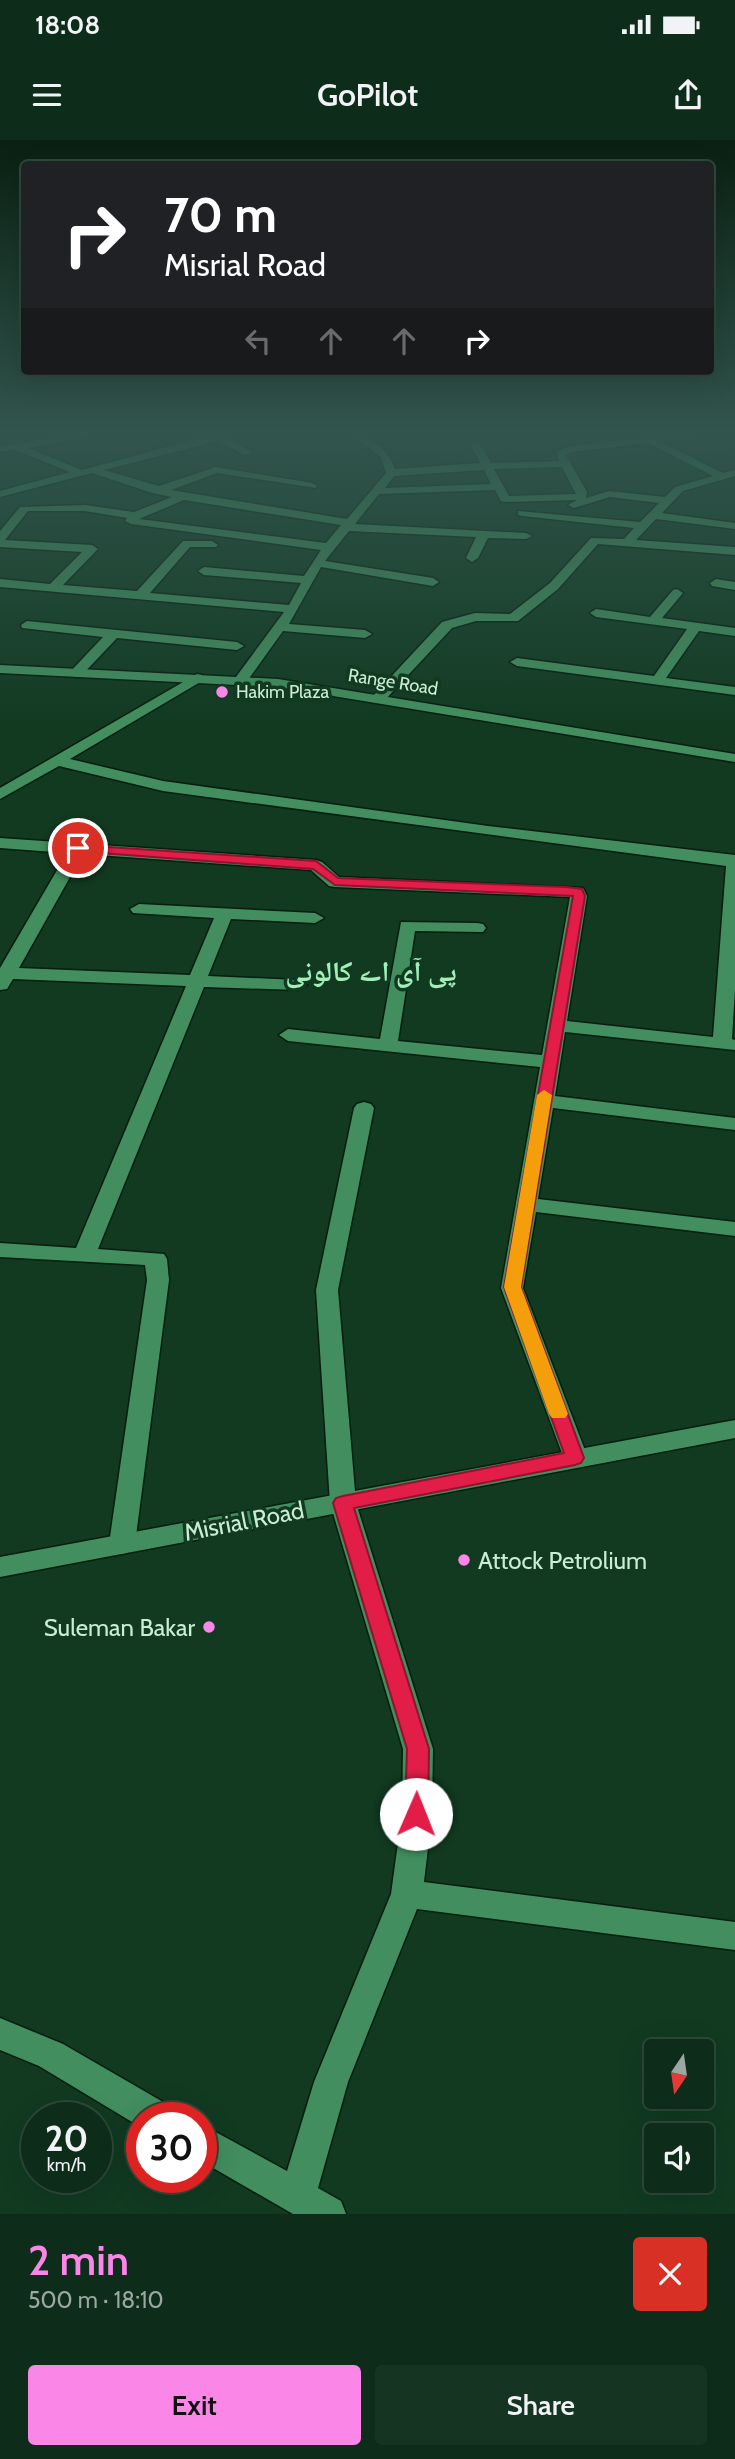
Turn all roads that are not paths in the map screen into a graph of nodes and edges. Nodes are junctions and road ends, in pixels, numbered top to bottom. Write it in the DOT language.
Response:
graph roads {
  1 [pos="213,532"];
  2 [pos="342,532"];
  3 [pos="463,532"];
  4 [pos="637,532"];
  5 [pos="484,533"];
  6 [pos="526,537"];
  7 [pos="0,541"];
  8 [pos="627,542"];
  9 [pos="328,547"];
  10 [pos="735,551"];
  11 [pos="472,558"];
  12 [pos="318,560"];
  13 [pos="204,571"];
  14 [pos="308,580"];
  15 [pos="433,582"];
  16 [pos="716,583"];
  17 [pos="5,584"];
  18 [pos="735,586"];
  19 [pos="53,588"];
  20 [pos="677,593"];
  21 [pos="0,594"];
  22 [pos="140,596"];
  23 [pos="293,609"];
  24 [pos="596,613"];
  25 [pos="653,621"];
  26 [pos="27,625"];
  27 [pos="280,627"];
  28 [pos="695,627"];
  29 [pos="735,632"];
  30 [pos="113,634"];
  31 [pos="365,634"];
  32 [pos="237,646"];
  33 [pos="517,662"];
  34 [pos="0,669"];
  35 [pos="76,673"];
  36 [pos="197,678"];
  37 [pos="658,680"];
  38 [pos="240,681"];
  39 [pos="735,691"];
  40 [pos="378,699"];
  41 [pos="735,758"];
  42 [pos="58,761"];
  43 [pos="0,794"];
  44 [pos="0,843"];
  45 [pos="78,848"];
  46 [pos="735,861"];
  47 [pos="139,909"];
  48 [pos="225,913"];
  49 [pos="315,918"];
  50 [pos="477,928"];
  51 [pos="732,948"];
  52 [pos="2,978"];
  53 [pos="197,981"];
  54 [pos="298,985"];
  55 [pos="555,1025"];
  56 [pos="288,1035"];
  57 [pos="388,1045"];
  58 [pos="729,1045"];
  59 [pos="550,1062"];
  60 [pos="543,1101"];
  61 [pos="364,1108"];
  62 [pos="735,1124"];
  63 [pos="526,1204"];
  64 [pos="735,1228"];
  65 [pos="0,1250"];
  66 [pos="84,1255"];
  67 [pos="735,1429"];
  68 [pos="575,1458"];
  69 [pos="343,1503"];
  70 [pos="122,1544"];
  71 [pos="0,1567"];
  72 [pos="407,1894"];
  73 [pos="735,1936"];
  74 [pos="0,2034"];
  75 [pos="131,2102"];
  76 [pos="217,2150"];
  77 [pos="298,2194"];
  78 [pos="328,2214"];
  1 -- 9 [label="street"];
  2 -- 9 [label="street"];
  3 -- 5 [label="street"];
  4 -- 8 [label="street"];
  5 -- 6 [label="street"];
  5 -- 11 [label="street"];
  7 -- 19 [label="street"];
  8 -- 10 [label="street"];
  8 -- 40 [label="street"];
  9 -- 12 [label="street"];
  12 -- 14 [label="street"];
  12 -- 15 [label="street"];
  12 -- 22 [label="street"];
  13 -- 14 [label="street"];
  14 -- 23 [label="street"];
  16 -- 18 [label="street"];
  17 -- 19 [label="street"];
  17 -- 21 [label="street"];
  19 -- 22 [label="street"];
  20 -- 25 [label="street"];
  22 -- 23 [label="street"];
  23 -- 27 [label="street"];
  24 -- 25 [label="street"];
  25 -- 28 [label="street"];
  26 -- 30 [label="street"];
  27 -- 31 [label="street"];
  27 -- 38 [label="street"];
  28 -- 29 [label="street"];
  28 -- 37 [label="street"];
  30 -- 32 [label="street"];
  30 -- 35 [label="street"];
  33 -- 37 [label="street"];
  34 -- 35 [label="street, Range Road"];
  35 -- 36 [label="street, Range Road"];
  36 -- 38 [label="street, Range Road"];
  36 -- 42 [label="street"];
  37 -- 39 [label="street"];
  38 -- 40 [label="street, Range Road"];
  40 -- 41 [label="street, Range Road"];
  42 -- 43 [label="street"];
  42 -- 46 [label="street"];
  44 -- 45 [label="street"];
  45 -- 52 [label="street"];
  45 -- 55 [label="street"];
  46 -- 51 [label="street"];
  47 -- 48 [label="street"];
  48 -- 49 [label="street"];
  48 -- 53 [label="street"];
  50 -- 57 [label="street"];
  51 -- 58 [label="street"];
  52 -- 53 [label="street"];
  53 -- 54 [label="street"];
  53 -- 66 [label="street"];
  55 -- 58 [label="street"];
  55 -- 59 [label="street"];
  56 -- 57 [label="street"];
  57 -- 59 [label="street"];
  59 -- 60 [label="street"];
  60 -- 62 [label="street"];
  60 -- 63 [label="street"];
  61 -- 69 [label="street"];
  63 -- 64 [label="street"];
  63 -- 68 [label="street"];
  65 -- 66 [label="street"];
  66 -- 70 [label="street"];
  67 -- 68 [label="street, Misrial Road"];
  68 -- 69 [label="street, Misrial Road"];
  69 -- 70 [label="street, Misrial Road"];
  69 -- 72 [label="street"];
  70 -- 71 [label="street, Misrial Road"];
  72 -- 73 [label="street"];
  72 -- 77 [label="street"];
  74 -- 75 [label="street"];
  76 -- 77 [label="street"];
  77 -- 78 [label="street"];
}
